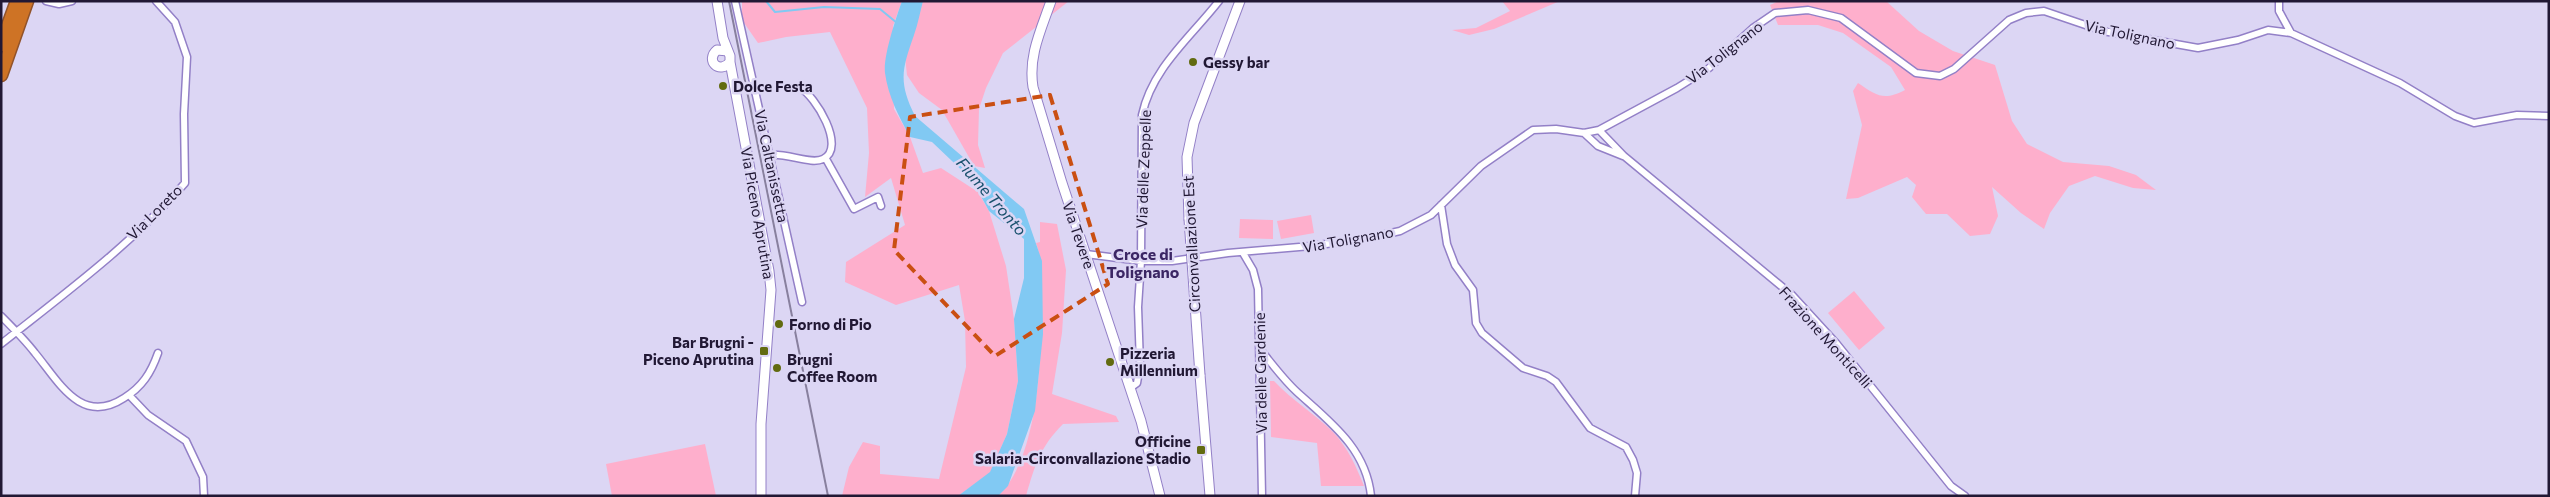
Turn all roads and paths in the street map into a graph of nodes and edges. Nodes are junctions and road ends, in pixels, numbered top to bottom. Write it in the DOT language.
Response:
graph roads {
  1 [pos="17,1"];
  2 [pos="27,1"];
  3 [pos="46,1"];
  4 [pos="72,1"];
  5 [pos="156,1"];
  6 [pos="1051,1"];
  7 [pos="1220,1"];
  8 [pos="1240,1"];
  9 [pos="2279,1"];
  10 [pos="735,3"];
  11 [pos="717,5"];
  12 [pos="2291,33"];
  13 [pos="1,45"];
  14 [pos="724,50"];
  15 [pos="727,65"];
  16 [pos="1,75"];
  17 [pos="800,88"];
  18 [pos="2549,116"];
  19 [pos="1599,130"];
  20 [pos="1584,133"];
  21 [pos="770,156"];
  22 [pos="1624,156"];
  23 [pos="826,158"];
  24 [pos="1441,205"];
  25 [pos="881,206"];
  26 [pos="1086,254"];
  27 [pos="1243,254"];
  28 [pos="1141,261"];
  29 [pos="802,302"];
  30 [pos="1,316"];
  31 [pos="16,332"];
  32 [pos="1,344"];
  33 [pos="1260,349"];
  34 [pos="158,354"];
  35 [pos="1130,388"];
  36 [pos="129,395"];
  37 [pos="204,496"];
  38 [pos="761,496"];
  39 [pos="1160,496"];
  40 [pos="1210,496"];
  41 [pos="1262,496"];
  42 [pos="1371,496"];
  43 [pos="1635,496"];
  44 [pos="1965,496"];
  1 -- 13 [label="highway"];
  2 -- 16 [label="highway"];
  3 -- 4 [label="street"];
  5 -- 31 [label="street, Via Loreto"];
  6 -- 26 [label="main road, Via Tevere"];
  7 -- 28 [label="street, Via delle Zeppelle"];
  8 -- 40 [label="main road, Circonvallazione Est, bridge"];
  9 -- 12 [label="street"];
  10 -- 21 [label="street, Via Caltanissetta"];
  11 -- 14 [label="main road"];
  12 -- 18 [label="street, Via Tolignano"];
  12 -- 19 [label="street, Via Tolignano"];
  14 -- 15 [label="main road"];
  14 -- 15 [label="main road"];
  15 -- 38 [label="main road, Via Piceno Aprutina"];
  17 -- 23 [label="street"];
  19 -- 20 [label="street, Via Tolignano"];
  19 -- 22 [label="street, Frazione Monticelli"];
  20 -- 22 [label="street, Frazione Monticelli"];
  20 -- 24 [label="street, Via Tolignano"];
  21 -- 23 [label="street"];
  21 -- 29 [label="street, Via Caltanissetta"];
  22 -- 44 [label="street, Frazione Monticelli"];
  23 -- 25 [label="street"];
  24 -- 27 [label="street, Via Tolignano"];
  24 -- 43 [label="street"];
  26 -- 28 [label="street, Via Tolignano"];
  26 -- 35 [label="main road, Via Tevere"];
  27 -- 28 [label="street, Via Tolignano"];
  27 -- 33 [label="street, Via delle Gardenie"];
  28 -- 35 [label="street, Via delle Zeppelle"];
  30 -- 31 [label="street"];
  31 -- 32 [label="street, Via Loreto"];
  31 -- 36 [label="street"];
  33 -- 41 [label="street, Via delle Gardenie"];
  33 -- 42 [label="street"];
  34 -- 36 [label="street"];
  35 -- 39 [label="main road, Via Tevere"];
  36 -- 37 [label="street"];
}
